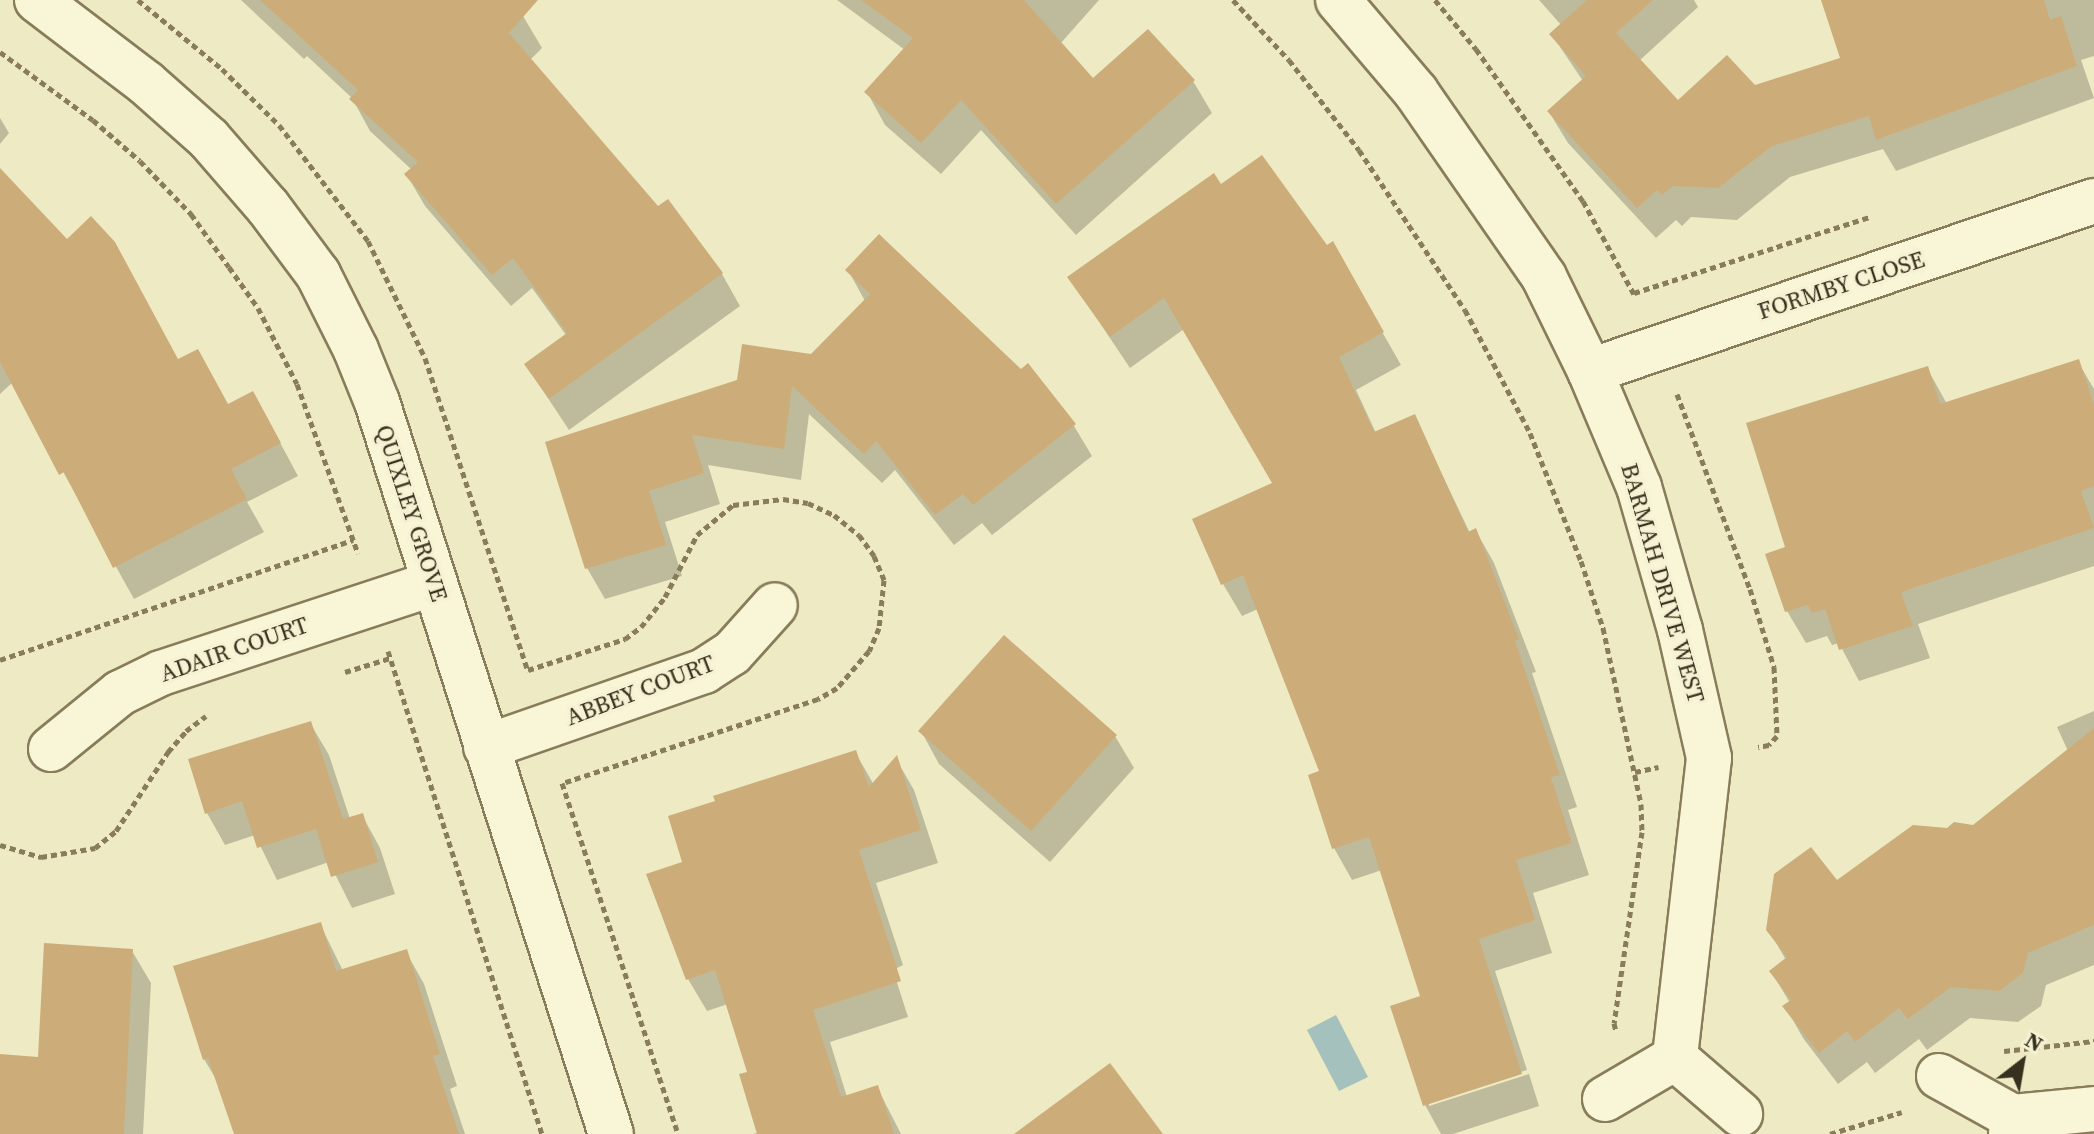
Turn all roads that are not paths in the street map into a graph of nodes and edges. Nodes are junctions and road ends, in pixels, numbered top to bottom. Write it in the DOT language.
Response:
graph roads {
  1 [pos="37,0"];
  2 [pos="1338,0"];
  3 [pos="2094,201"];
  4 [pos="1590,371"];
  5 [pos="434,583"];
  6 [pos="775,605"];
  7 [pos="486,747"];
  8 [pos="51,749"];
  9 [pos="1675,1058"];
  10 [pos="1927,1093"];
  11 [pos="1605,1099"];
  12 [pos="2094,1109"];
  13 [pos="1740,1114"];
  14 [pos="2012,1125"];
  15 [pos="611,1134"];
  1 -- 5 [label="street, QUIXLEY GROVE"];
  2 -- 4 [label="street, BARMAH DRIVE WEST"];
  3 -- 4 [label="street, FORMBY CLOSE"];
  4 -- 9 [label="street, BARMAH DRIVE WEST"];
  5 -- 7 [label="street, QUIXLEY GROVE"];
  5 -- 8 [label="street, ADAIR COURT"];
  6 -- 7 [label="street, ABBEY COURT"];
  7 -- 15 [label="street, QUIXLEY GROVE"];
  9 -- 11 [label="street"];
  9 -- 13 [label="street"];
  10 -- 14 [label="street"];
  12 -- 14 [label="street"];
}
